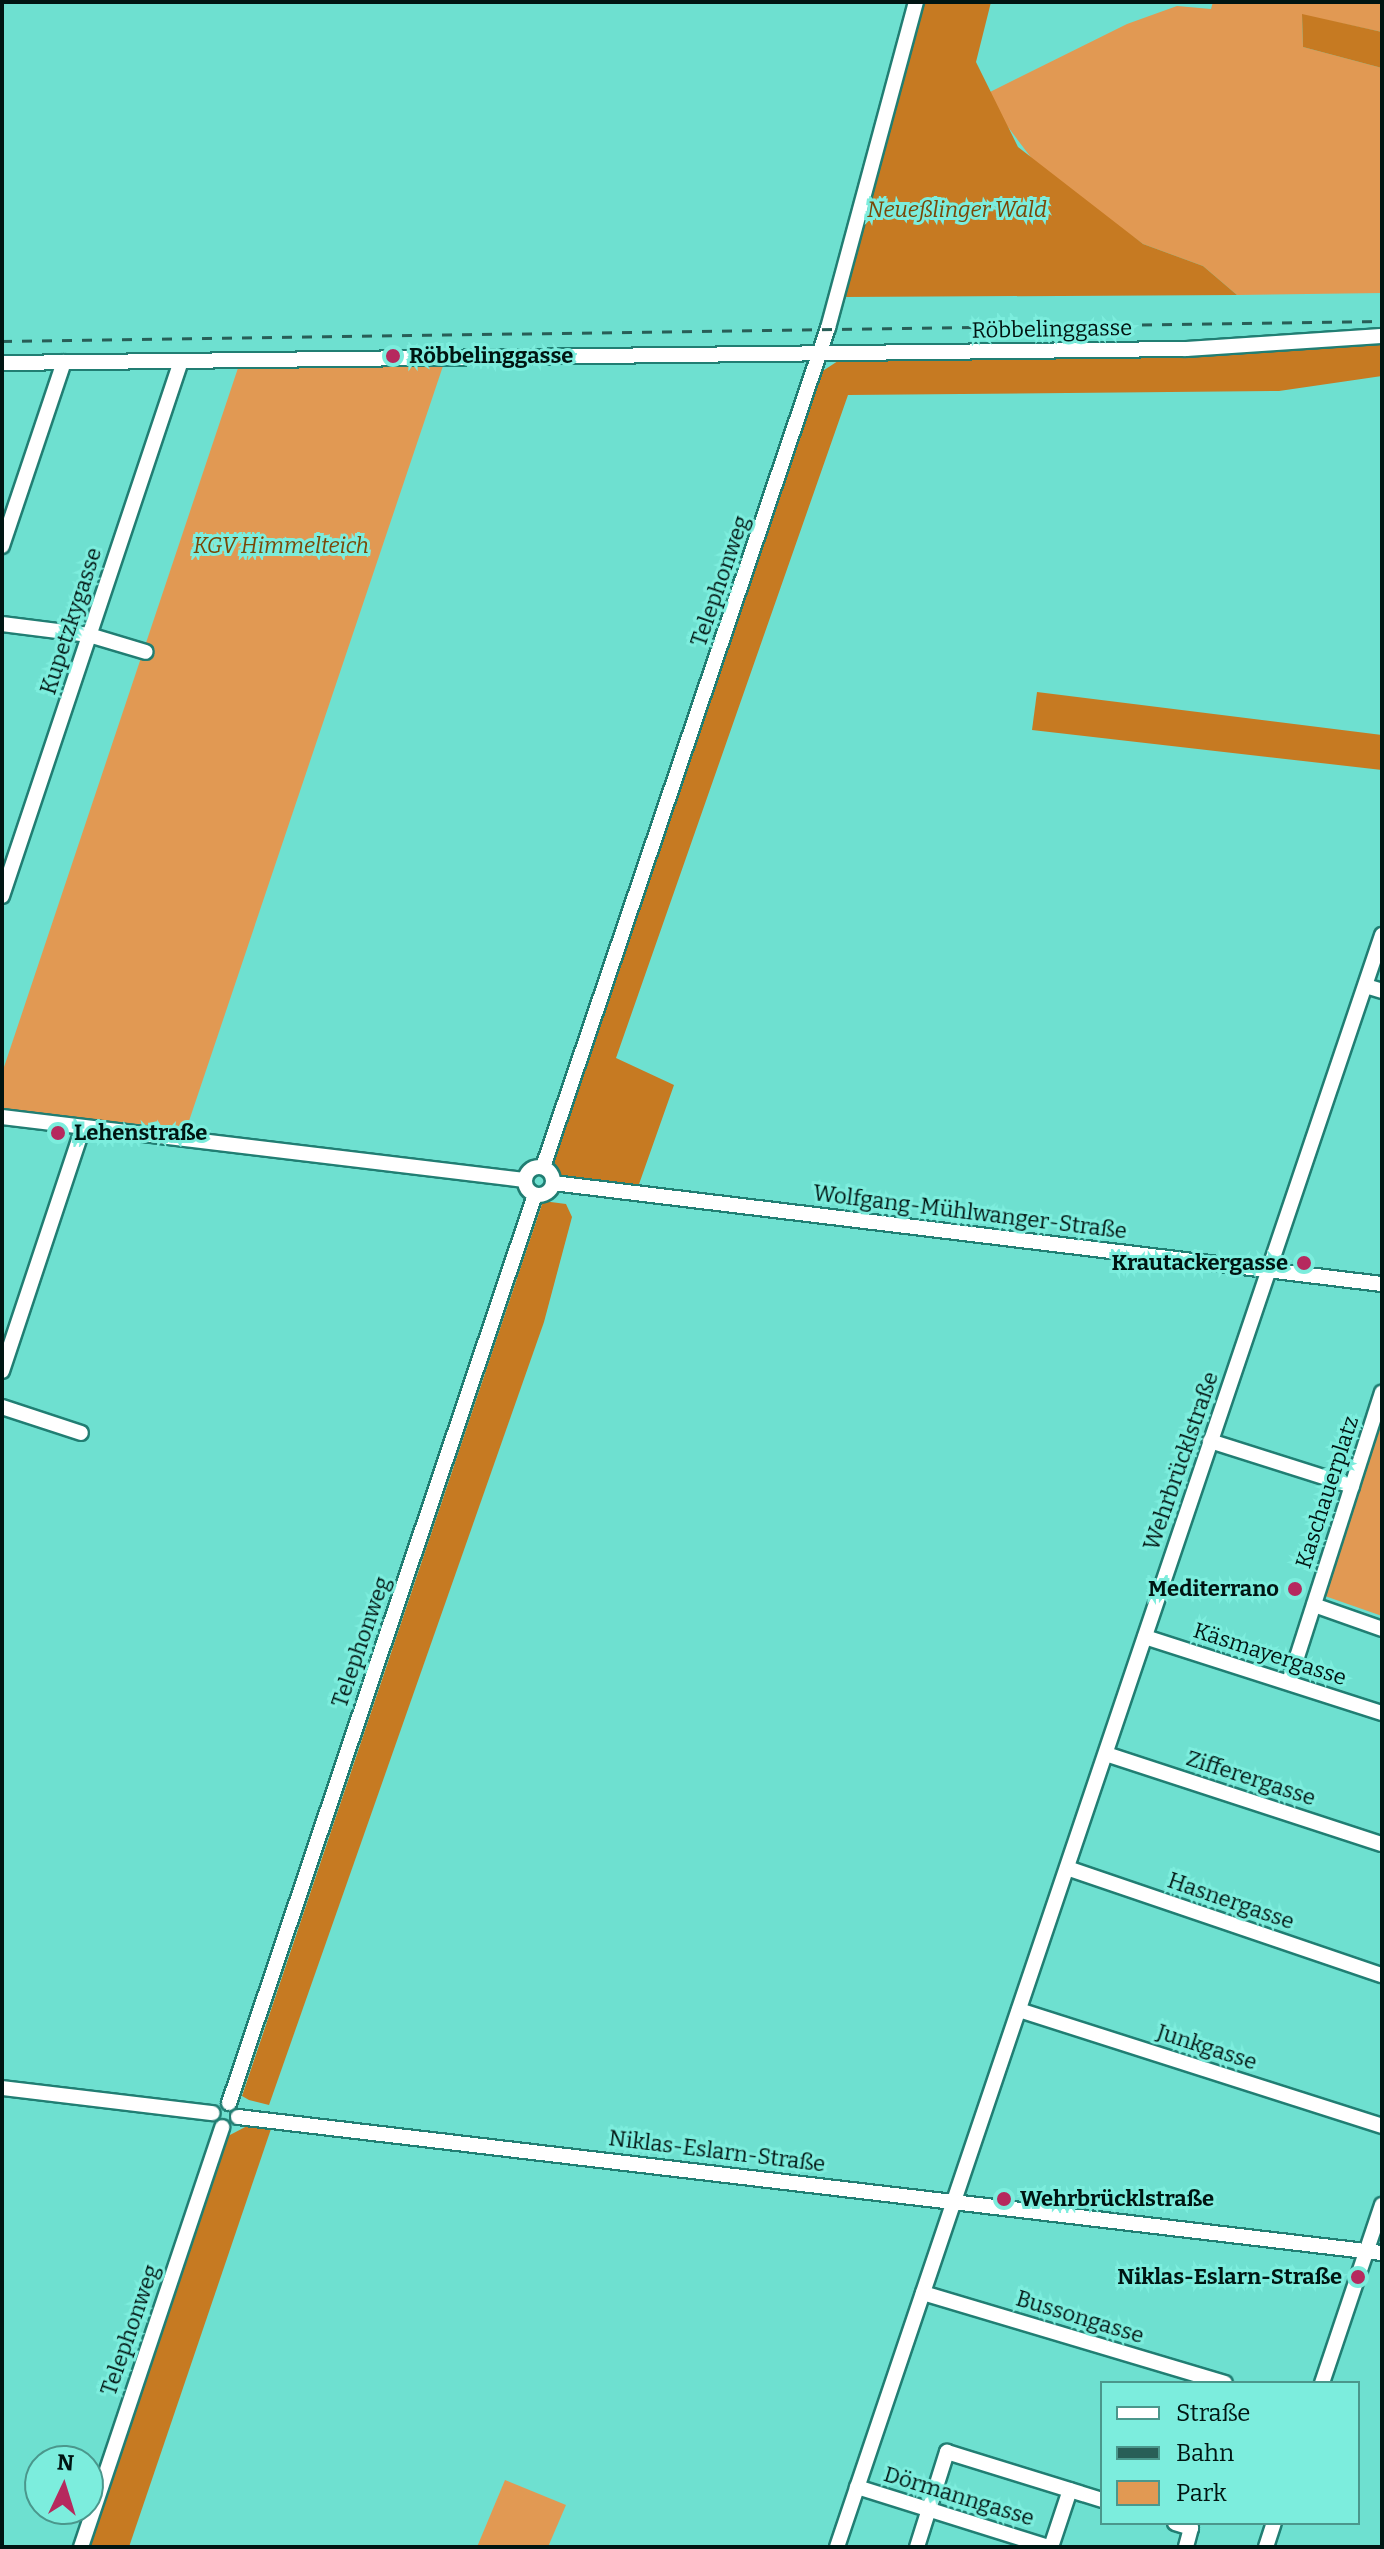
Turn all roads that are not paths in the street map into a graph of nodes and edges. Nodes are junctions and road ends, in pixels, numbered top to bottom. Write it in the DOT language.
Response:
graph roads {
  1 [pos="916,2"];
  2 [pos="1382,336"];
  3 [pos="819,355"];
  4 [pos="181,361"];
  5 [pos="64,362"];
  6 [pos="2,363"];
  7 [pos="2,546"];
  8 [pos="2,624"];
  9 [pos="89,635"];
  10 [pos="146,652"];
  11 [pos="6,870"];
  12 [pos="2,896"];
  13 [pos="1382,935"];
  14 [pos="1366,986"];
  15 [pos="1382,991"];
  16 [pos="2,1117"];
  17 [pos="83,1127"];
  18 [pos="543,1167"];
  19 [pos="524,1180"];
  20 [pos="553,1183"];
  21 [pos="535,1195"];
  22 [pos="1269,1270"];
  23 [pos="1382,1284"];
  24 [pos="2,1371"];
  25 [pos="1382,1393"];
  26 [pos="2,1407"];
  27 [pos="81,1433"];
  28 [pos="1210,1441"];
  29 [pos="1352,1486"];
  30 [pos="1314,1605"];
  31 [pos="1382,1629"];
  32 [pos="1145,1637"];
  33 [pos="1289,1682"];
  34 [pos="1382,1713"];
  35 [pos="1106,1754"];
  36 [pos="1382,1844"];
  37 [pos="1067,1868"];
  38 [pos="1382,1975"];
  39 [pos="1019,2010"];
  40 [pos="2,2088"];
  41 [pos="229,2103"];
  42 [pos="213,2113"];
  43 [pos="238,2117"];
  44 [pos="1382,2126"];
  45 [pos="222,2127"];
  46 [pos="954,2201"];
  47 [pos="1382,2205"];
  48 [pos="1374,2252"];
  49 [pos="923,2293"];
  50 [pos="1218,2381"];
  51 [pos="1323,2381"];
  52 [pos="857,2487"];
  53 [pos="1070,2490"];
  54 [pos="1100,2499"];
  55 [pos="929,2510"];
  56 [pos="1181,2525"];
  57 [pos="1273,2525"];
  58 [pos="81,2547"];
  59 [pos="837,2547"];
  60 [pos="917,2547"];
  61 [pos="1049,2547"];
  62 [pos="1186,2547"];
  63 [pos="1266,2547"];
  1 -- 3 [label="street, Telephonweg"];
  2 -- 3 [label="street, Röbbelinggasse"];
  3 -- 4 [label="street, Röbbelinggasse"];
  3 -- 18 [label="street, Telephonweg"];
  4 -- 5 [label="street, Röbbelinggasse"];
  4 -- 9 [label="street, Kupetzkygasse"];
  5 -- 6 [label="street, Röbbelinggasse"];
  5 -- 7 [label="street"];
  8 -- 9 [label="street"];
  9 -- 10 [label="street"];
  9 -- 11 [label="street, Kupetzkygasse"];
  11 -- 12 [label="street, Kupetzkygasse"];
  13 -- 14 [label="street, Wehrbrücklstraße"];
  14 -- 15 [label="street"];
  14 -- 22 [label="street, Wehrbrücklstraße"];
  16 -- 17 [label="street"];
  17 -- 19 [label="street"];
  17 -- 24 [label="street"];
  18 -- 19 [label="street"];
  18 -- 20 [label="street"];
  19 -- 21 [label="street"];
  20 -- 21 [label="street"];
  20 -- 22 [label="street, Wolfgang-Mühlwanger-Straße"];
  21 -- 41 [label="street, Telephonweg"];
  22 -- 23 [label="street, Wolfgang-Mühlwanger-Straße"];
  22 -- 28 [label="street, Wehrbrücklstraße"];
  25 -- 29 [label="street, Kaschauerplatz"];
  26 -- 27 [label="street"];
  28 -- 29 [label="street"];
  28 -- 32 [label="street, Wehrbrücklstraße"];
  29 -- 30 [label="street, Kaschauerplatz"];
  30 -- 31 [label="street"];
  30 -- 33 [label="street, Kaschauerplatz"];
  32 -- 33 [label="street, Käsmayergasse"];
  32 -- 35 [label="street, Wehrbrücklstraße"];
  33 -- 34 [label="street, Käsmayergasse"];
  35 -- 36 [label="street, Zifferergasse"];
  35 -- 37 [label="street, Wehrbrücklstraße"];
  37 -- 38 [label="street, Hasnergasse"];
  37 -- 39 [label="street, Wehrbrücklstraße"];
  39 -- 44 [label="street, Junkgasse"];
  39 -- 46 [label="street, Wehrbrücklstraße"];
  40 -- 42 [label="street"];
  41 -- 42 [label="street"];
  41 -- 43 [label="street"];
  42 -- 45 [label="street"];
  43 -- 45 [label="street"];
  43 -- 46 [label="street, Niklas-Eslarn-Straße"];
  45 -- 58 [label="street, Telephonweg"];
  46 -- 48 [label="street, Niklas-Eslarn-Straße"];
  46 -- 49 [label="street, Wehrbrücklstraße"];
  47 -- 48 [label="street"];
  48 -- 51 [label="street"];
  49 -- 50 [label="street, Bussongasse"];
  49 -- 52 [label="street, Wehrbrücklstraße"];
  52 -- 55 [label="street, Dörmanngasse"];
  52 -- 59 [label="street, Wehrbrücklstraße"];
  53 -- 54 [label="street"];
  53 -- 55 [label="street"];
  53 -- 61 [label="street"];
  55 -- 60 [label="street"];
  55 -- 61 [label="street, Dörmanngasse"];
  56 -- 62 [label="street"];
  57 -- 63 [label="street"];
}
